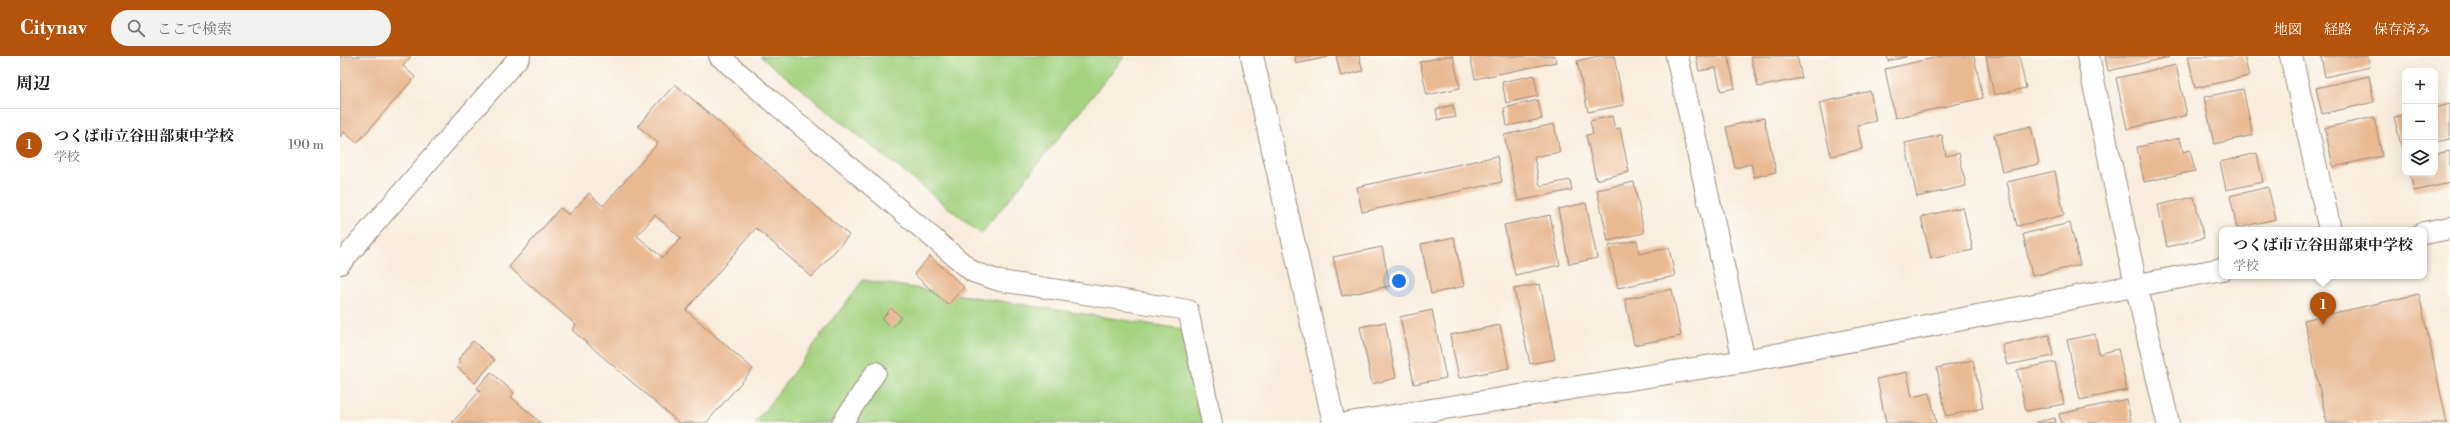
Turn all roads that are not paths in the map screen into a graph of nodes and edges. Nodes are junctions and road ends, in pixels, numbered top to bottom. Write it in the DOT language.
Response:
graph roads {
  1 [pos="520,56"];
  2 [pos="718,56"];
  3 [pos="1252,56"];
  4 [pos="1677,56"];
  5 [pos="2088,56"];
  6 [pos="2291,56"];
  7 [pos="2329,227"];
  8 [pos="2450,228"];
  9 [pos="2427,232"];
  10 [pos="340,264"];
  11 [pos="2219,270"];
  12 [pos="2137,285"];
  13 [pos="1744,361"];
  14 [pos="876,372"];
  15 [pos="842,423"];
  16 [pos="1212,423"];
  17 [pos="1334,423"];
  18 [pos="1348,423"];
  19 [pos="2168,423"];
  1 -- 10 [label="lane"];
  2 -- 16 [label="lane"];
  3 -- 17 [label="street"];
  4 -- 13 [label="street"];
  5 -- 12 [label="street"];
  6 -- 7 [label="street"];
  8 -- 9 [label="street"];
  11 -- 12 [label="street"];
  12 -- 13 [label="street"];
  12 -- 19 [label="street"];
  13 -- 18 [label="street"];
  14 -- 15 [label="lane"];
}
